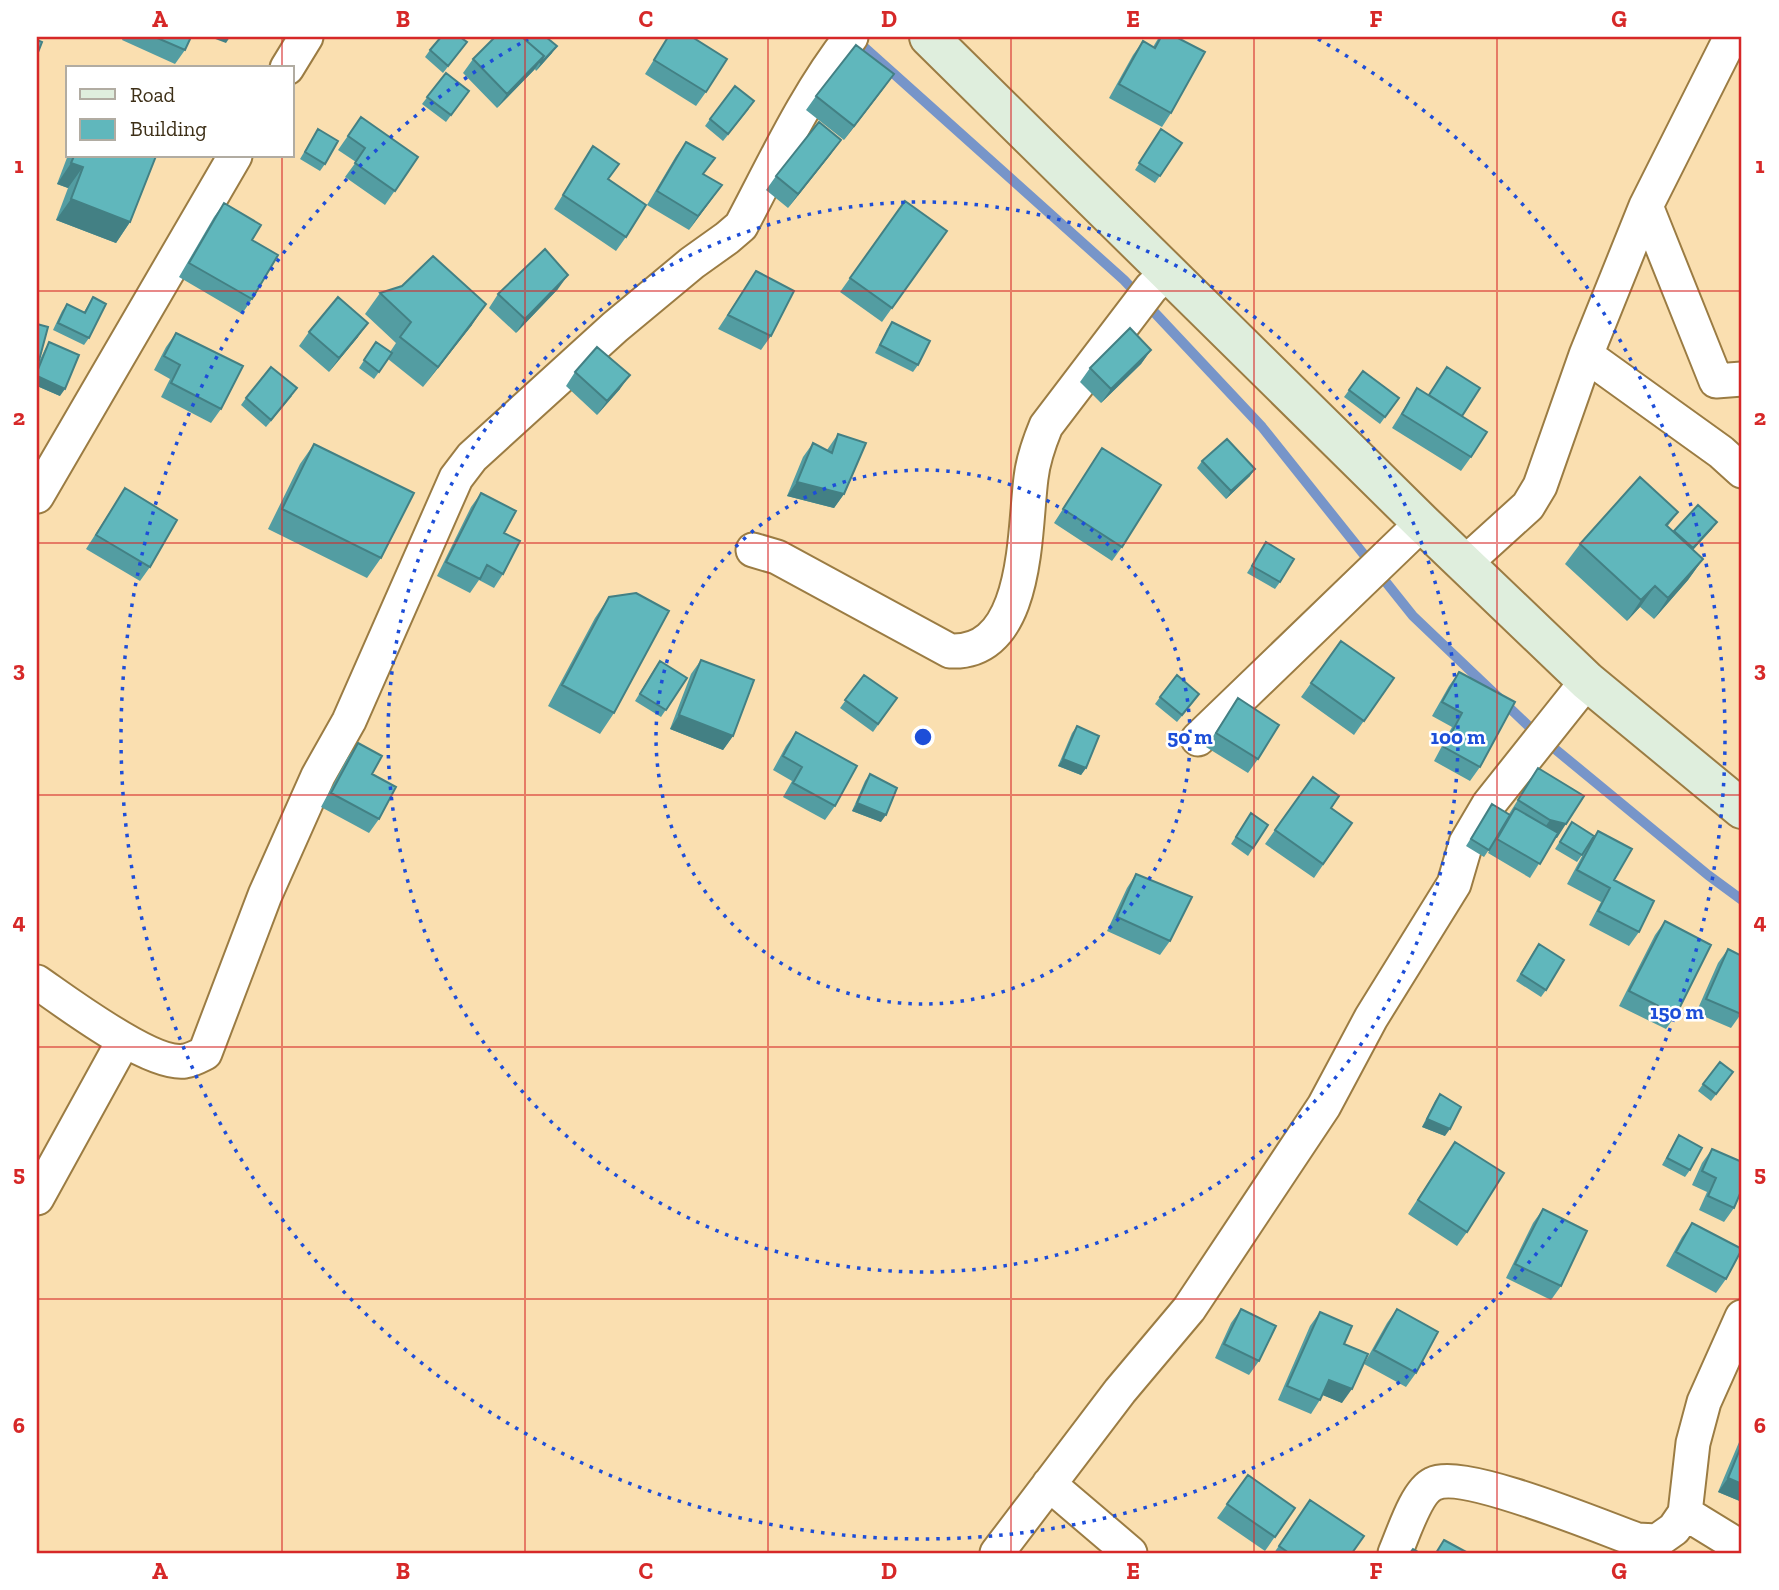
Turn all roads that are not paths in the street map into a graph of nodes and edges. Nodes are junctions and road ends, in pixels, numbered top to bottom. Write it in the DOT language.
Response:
graph roads {
  1 [pos="306,37"];
  2 [pos="929,37"];
  3 [pos="1731,37"];
  4 [pos="842,47"];
  5 [pos="288,66"];
  6 [pos="235,158"];
  7 [pos="1646,206"];
  8 [pos="1159,280"];
  9 [pos="1586,355"];
  10 [pos="1742,379"];
  11 [pos="1742,471"];
  12 [pos="39,487"];
  13 [pos="1422,523"];
  14 [pos="753,550"];
  15 [pos="1464,564"];
  16 [pos="1587,681"];
  17 [pos="1198,738"];
  18 [pos="1742,809"];
  19 [pos="37,982"];
  20 [pos="124,1040"];
  21 [pos="37,1198"];
  22 [pos="1742,1317"];
  23 [pos="1049,1484"];
  24 [pos="1685,1513"];
  25 [pos="1742,1548"];
  26 [pos="997,1553"];
  27 [pos="1130,1553"];
  28 [pos="1395,1553"];
  1 -- 5 [label="street"];
  2 -- 8 [label="main road"];
  3 -- 7 [label="street"];
  4 -- 20 [label="street"];
  6 -- 12 [label="street"];
  7 -- 9 [label="street"];
  7 -- 10 [label="street"];
  8 -- 13 [label="main road"];
  8 -- 14 [label="street"];
  9 -- 11 [label="street"];
  9 -- 15 [label="street"];
  13 -- 15 [label="main road"];
  13 -- 17 [label="street"];
  15 -- 16 [label="main road"];
  16 -- 18 [label="main road"];
  16 -- 23 [label="street"];
  19 -- 20 [label="street"];
  20 -- 21 [label="street"];
  22 -- 24 [label="street"];
  23 -- 26 [label="street"];
  23 -- 27 [label="street"];
  24 -- 25 [label="street"];
  24 -- 28 [label="street"];
}
